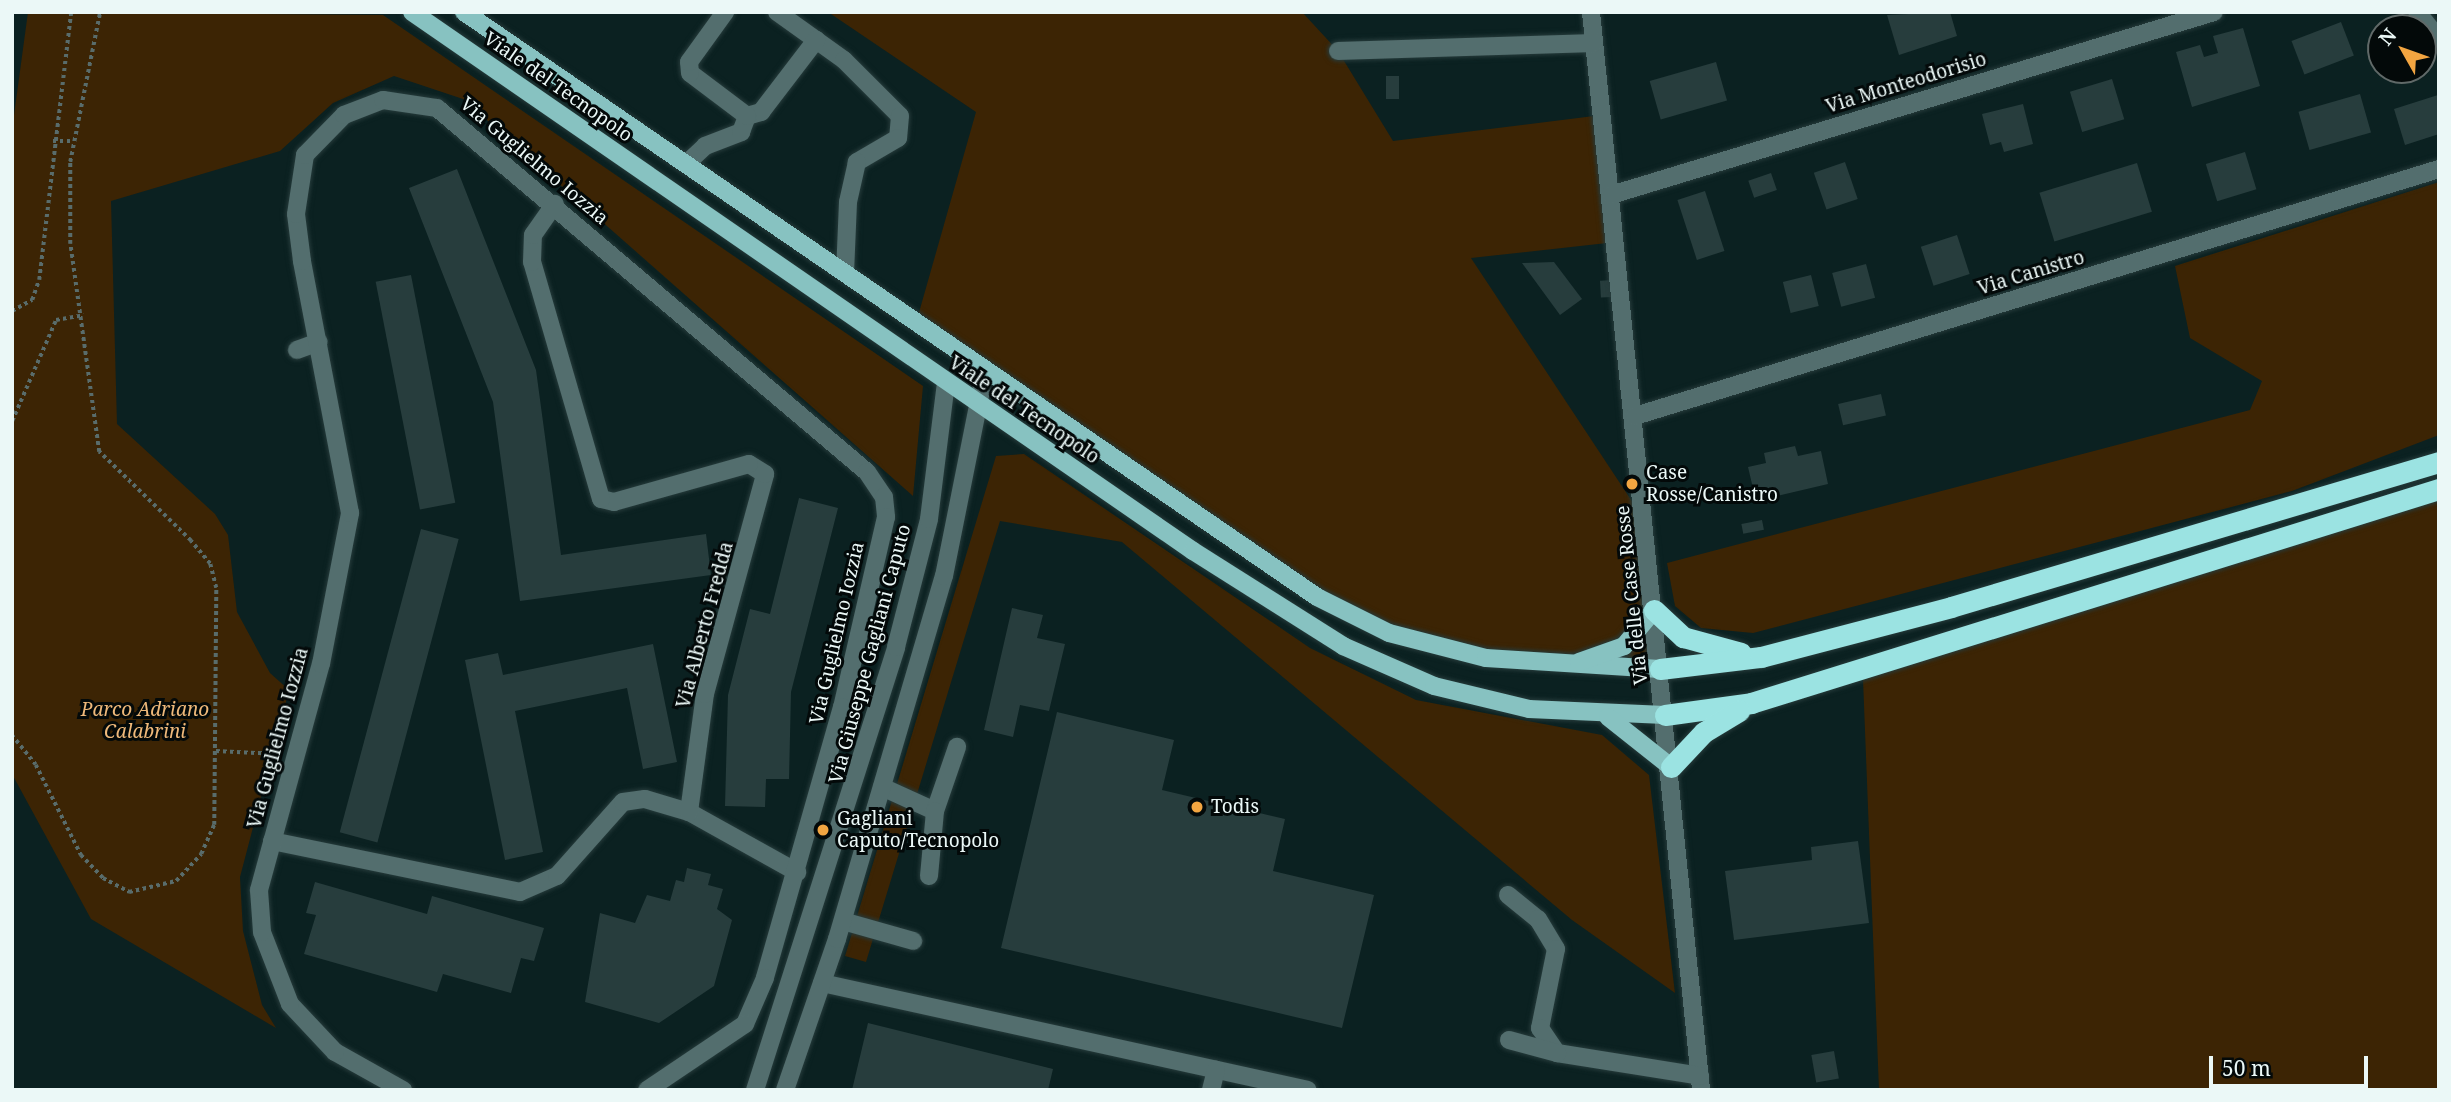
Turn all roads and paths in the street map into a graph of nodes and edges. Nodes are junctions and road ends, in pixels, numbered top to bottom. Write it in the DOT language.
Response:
graph roads {
  1 [pos="71,12"];
  2 [pos="100,12"];
  3 [pos="412,12"];
  4 [pos="464,12"];
  5 [pos="725,12"];
  6 [pos="778,12"];
  7 [pos="1591,12"];
  8 [pos="2214,12"];
  9 [pos="2417,12"];
  10 [pos="2439,39"];
  11 [pos="816,40"];
  12 [pos="1594,43"];
  13 [pos="1338,51"];
  14 [pos="747,116"];
  15 [pos="53,141"];
  16 [pos="74,141"];
  17 [pos="687,164"];
  18 [pos="2439,169"];
  19 [pos="1611,195"];
  20 [pos="555,204"];
  21 [pos="845,274"];
  22 [pos="12,311"];
  23 [pos="84,315"];
  24 [pos="319,342"];
  25 [pos="297,350"];
  26 [pos="985,371"];
  27 [pos="946,382"];
  28 [pos="979,404"];
  29 [pos="1635,416"];
  30 [pos="12,421"];
  31 [pos="2439,452"];
  32 [pos="2439,461"];
  33 [pos="2356,487"];
  34 [pos="2439,489"];
  35 [pos="1654,610"];
  36 [pos="1760,657"];
  37 [pos="1559,667"];
  38 [pos="1660,669"];
  39 [pos="1751,704"];
  40 [pos="1665,715"];
  41 [pos="1608,717"];
  42 [pos="12,735"];
  43 [pos="957,747"];
  44 [pos="216,751"];
  45 [pos="280,754"];
  46 [pos="1671,767"];
  47 [pos="882,787"];
  48 [pos="935,811"];
  49 [pos="689,812"];
  50 [pos="272,841"];
  51 [pos="797,872"];
  52 [pos="929,876"];
  53 [pos="1508,895"];
  54 [pos="843,921"];
  55 [pos="913,941"];
  56 [pos="822,983"];
  57 [pos="1509,1040"];
  58 [pos="1557,1053"];
  59 [pos="769,1054"];
  60 [pos="1216,1070"];
  61 [pos="1700,1083"];
  62 [pos="403,1090"];
  63 [pos="648,1090"];
  64 [pos="742,1090"];
  65 [pos="755,1090"];
  66 [pos="785,1090"];
  67 [pos="1211,1090"];
  68 [pos="1307,1090"];
  1 -- 15 [label="path"];
  2 -- 16 [label="path"];
  3 -- 27 [label="main road, Viale del Tecnopolo"];
  4 -- 17 [label="main road, Viale del Tecnopolo"];
  5 -- 14 [label="street"];
  6 -- 11 [label="street"];
  7 -- 12 [label="street, Via delle Case Rosse"];
  8 -- 19 [label="street, Via Monteodorisio"];
  9 -- 10 [label="street"];
  11 -- 14 [label="street"];
  11 -- 21 [label="street"];
  12 -- 13 [label="street"];
  12 -- 19 [label="street, Via delle Case Rosse"];
  14 -- 17 [label="street"];
  15 -- 16 [label="path"];
  15 -- 22 [label="path"];
  16 -- 23 [label="path"];
  17 -- 21 [label="main road, Viale del Tecnopolo"];
  18 -- 29 [label="street, Via Canistro"];
  19 -- 29 [label="street, Via delle Case Rosse"];
  20 -- 24 [label="street, Via Guglielmo Iozzia"];
  20 -- 49 [label="street, Via Alberto Fredda"];
  20 -- 51 [label="street, Via Guglielmo Iozzia"];
  21 -- 26 [label="main road, Viale del Tecnopolo"];
  23 -- 30 [label="path"];
  23 -- 44 [label="path"];
  24 -- 25 [label="street"];
  24 -- 50 [label="street, Via Guglielmo Iozzia"];
  26 -- 28 [label="street"];
  26 -- 37 [label="main road, Viale del Tecnopolo"];
  27 -- 28 [label="main road, Viale del Tecnopolo"];
  27 -- 59 [label="street, Via Giuseppe Gagliani Caputo"];
  28 -- 41 [label="main road, Viale del Tecnopolo"];
  28 -- 47 [label="street"];
  29 -- 35 [label="street, Via delle Case Rosse"];
  31 -- 33 [label="highway"];
  32 -- 33 [label="highway"];
  33 -- 36 [label="highway"];
  34 -- 39 [label="highway"];
  35 -- 36 [label="highway"];
  35 -- 37 [label="main road"];
  35 -- 38 [label="street, Via delle Case Rosse"];
  36 -- 38 [label="highway"];
  37 -- 38 [label="main road, Viale del Tecnopolo"];
  38 -- 40 [label="street, Via delle Case Rosse"];
  39 -- 40 [label="highway"];
  39 -- 46 [label="highway"];
  40 -- 41 [label="main road, Viale del Tecnopolo"];
  40 -- 46 [label="street, Via delle Case Rosse"];
  41 -- 46 [label="main road"];
  42 -- 44 [label="path"];
  43 -- 48 [label="street"];
  44 -- 45 [label="path"];
  46 -- 61 [label="street, Via delle Case Rosse"];
  47 -- 48 [label="street"];
  47 -- 54 [label="street"];
  48 -- 52 [label="street"];
  49 -- 50 [label="street"];
  49 -- 51 [label="street"];
  50 -- 62 [label="street, Via Guglielmo Iozzia"];
  51 -- 63 [label="street, Via Guglielmo Iozzia"];
  53 -- 58 [label="street"];
  54 -- 55 [label="street"];
  54 -- 56 [label="street"];
  56 -- 60 [label="street"];
  56 -- 66 [label="street"];
  57 -- 58 [label="street"];
  58 -- 61 [label="street"];
  59 -- 64 [label="street"];
  59 -- 65 [label="street, Via Giuseppe Gagliani Caputo"];
  60 -- 67 [label="street"];
  60 -- 68 [label="street"];
}
